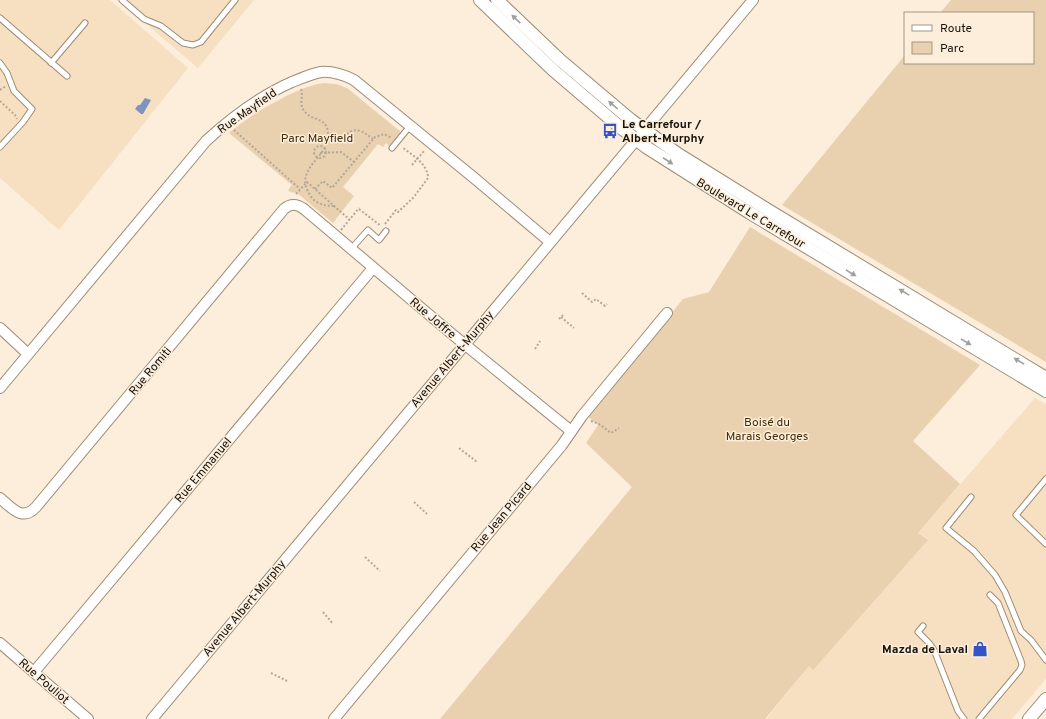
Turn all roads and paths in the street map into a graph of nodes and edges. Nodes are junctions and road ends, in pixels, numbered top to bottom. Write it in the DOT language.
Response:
graph roads {
  1 [pos="122,0"];
  2 [pos="235,0"];
  3 [pos="480,0"];
  4 [pos="497,0"];
  5 [pos="753,0"];
  6 [pos="0,18"];
  7 [pos="85,23"];
  8 [pos="0,63"];
  9 [pos="51,63"];
  10 [pos="67,76"];
  11 [pos="300,89"];
  12 [pos="0,101"];
  13 [pos="16,120"];
  14 [pos="410,126"];
  15 [pos="233,128"];
  16 [pos="640,134"];
  17 [pos="344,137"];
  18 [pos="372,139"];
  19 [pos="395,140"];
  20 [pos="400,144"];
  21 [pos="0,147"];
  22 [pos="324,148"];
  23 [pos="392,148"];
  24 [pos="425,150"];
  25 [pos="320,153"];
  26 [pos="326,153"];
  27 [pos="317,157"];
  28 [pos="417,159"];
  29 [pos="354,162"];
  30 [pos="412,165"];
  31 [pos="305,183"];
  32 [pos="300,189"];
  33 [pos="315,190"];
  34 [pos="296,194"];
  35 [pos="294,205"];
  36 [pos="334,206"];
  37 [pos="350,220"];
  38 [pos="341,230"];
  39 [pos="386,231"];
  40 [pos="550,242"];
  41 [pos="351,250"];
  42 [pos="373,268"];
  43 [pos="582,293"];
  44 [pos="607,304"];
  45 [pos="667,313"];
  46 [pos="935,317"];
  47 [pos="559,319"];
  48 [pos="0,328"];
  49 [pos="574,328"];
  50 [pos="540,341"];
  51 [pos="465,344"];
  52 [pos="535,349"];
  53 [pos="28,354"];
  54 [pos="1046,378"];
  55 [pos="0,388"];
  56 [pos="1046,391"];
  57 [pos="591,421"];
  58 [pos="619,428"];
  59 [pos="571,431"];
  60 [pos="459,448"];
  61 [pos="477,462"];
  62 [pos="1046,479"];
  63 [pos="971,497"];
  64 [pos="0,498"];
  65 [pos="414,502"];
  66 [pos="427,514"];
  67 [pos="1046,544"];
  68 [pos="365,558"];
  69 [pos="380,570"];
  70 [pos="990,595"];
  71 [pos="323,612"];
  72 [pos="333,624"];
  73 [pos="923,626"];
  74 [pos="0,643"];
  75 [pos="1046,660"];
  76 [pos="34,672"];
  77 [pos="270,673"];
  78 [pos="288,681"];
  79 [pos="1046,699"];
  80 [pos="88,719"];
  81 [pos="152,719"];
  82 [pos="334,719"];
  83 [pos="964,719"];
  84 [pos="979,719"];
  85 [pos="1029,719"];
  1 -- 2 [label="lane"];
  3 -- 16 [label="street, Boulevard Le Carrefour"];
  16 -- 4 [label="street, Boulevard Le Carrefour, one-way"];
  5 -- 16 [label="street, Avenue Albert-Murphy"];
  6 -- 9 [label="lane"];
  7 -- 9 [label="lane"];
  8 -- 21 [label="lane"];
  9 -- 10 [label="lane"];
  11 -- 22 [label="path"];
  12 -- 13 [label="path"];
  14 -- 23 [label="lane"];
  14 -- 40 [label="street, Rue Mayfield"];
  14 -- 53 [label="street, Rue Mayfield"];
  15 -- 32 [label="path"];
  16 -- 40 [label="street, Avenue Albert-Murphy"];
  16 -- 46 [label="street, Boulevard Le Carrefour"];
  17 -- 18 [label="path"];
  18 -- 19 [label="path"];
  18 -- 29 [label="path"];
  20 -- 28 [label="path"];
  22 -- 25 [label="path"];
  22 -- 26 [label="path"];
  22 -- 27 [label="path"];
  24 -- 28 [label="path"];
  25 -- 26 [label="path"];
  25 -- 27 [label="path"];
  26 -- 27 [label="path"];
  26 -- 29 [label="path"];
  27 -- 31 [label="path"];
  28 -- 30 [label="path"];
  28 -- 37 [label="path"];
  29 -- 33 [label="path"];
  31 -- 32 [label="path"];
  31 -- 33 [label="path"];
  31 -- 36 [label="path"];
  32 -- 34 [label="path"];
  33 -- 36 [label="path"];
  35 -- 41 [label="street, Rue Joffre"];
  35 -- 64 [label="street, Rue Romiti"];
  36 -- 37 [label="path"];
  37 -- 38 [label="path"];
  39 -- 41 [label="lane"];
  40 -- 51 [label="street, Avenue Albert-Murphy"];
  41 -- 42 [label="street, Rue Joffre"];
  42 -- 51 [label="street, Rue Joffre"];
  42 -- 76 [label="street, Rue Emmanuel"];
  43 -- 44 [label="path"];
  45 -- 59 [label="street, Rue Jean Picard"];
  54 -- 46 [label="street, Boulevard Le Carrefour, one-way"];
  46 -- 56 [label="street, Boulevard Le Carrefour, one-way"];
  47 -- 49 [label="path"];
  48 -- 53 [label="street"];
  50 -- 52 [label="path"];
  51 -- 59 [label="street, Rue Joffre"];
  51 -- 81 [label="street, Avenue Albert-Murphy"];
  53 -- 55 [label="street, Rue Mayfield"];
  57 -- 58 [label="path"];
  59 -- 82 [label="street, Rue Jean Picard"];
  60 -- 61 [label="path"];
  62 -- 67 [label="lane"];
  63 -- 75 [label="lane"];
  65 -- 66 [label="path"];
  68 -- 69 [label="path"];
  70 -- 84 [label="lane"];
  71 -- 72 [label="path"];
  73 -- 83 [label="lane"];
  74 -- 76 [label="street, Rue Pouliot"];
  76 -- 80 [label="street, Rue Pouliot"];
  77 -- 78 [label="path"];
  79 -- 85 [label="street"];
}
